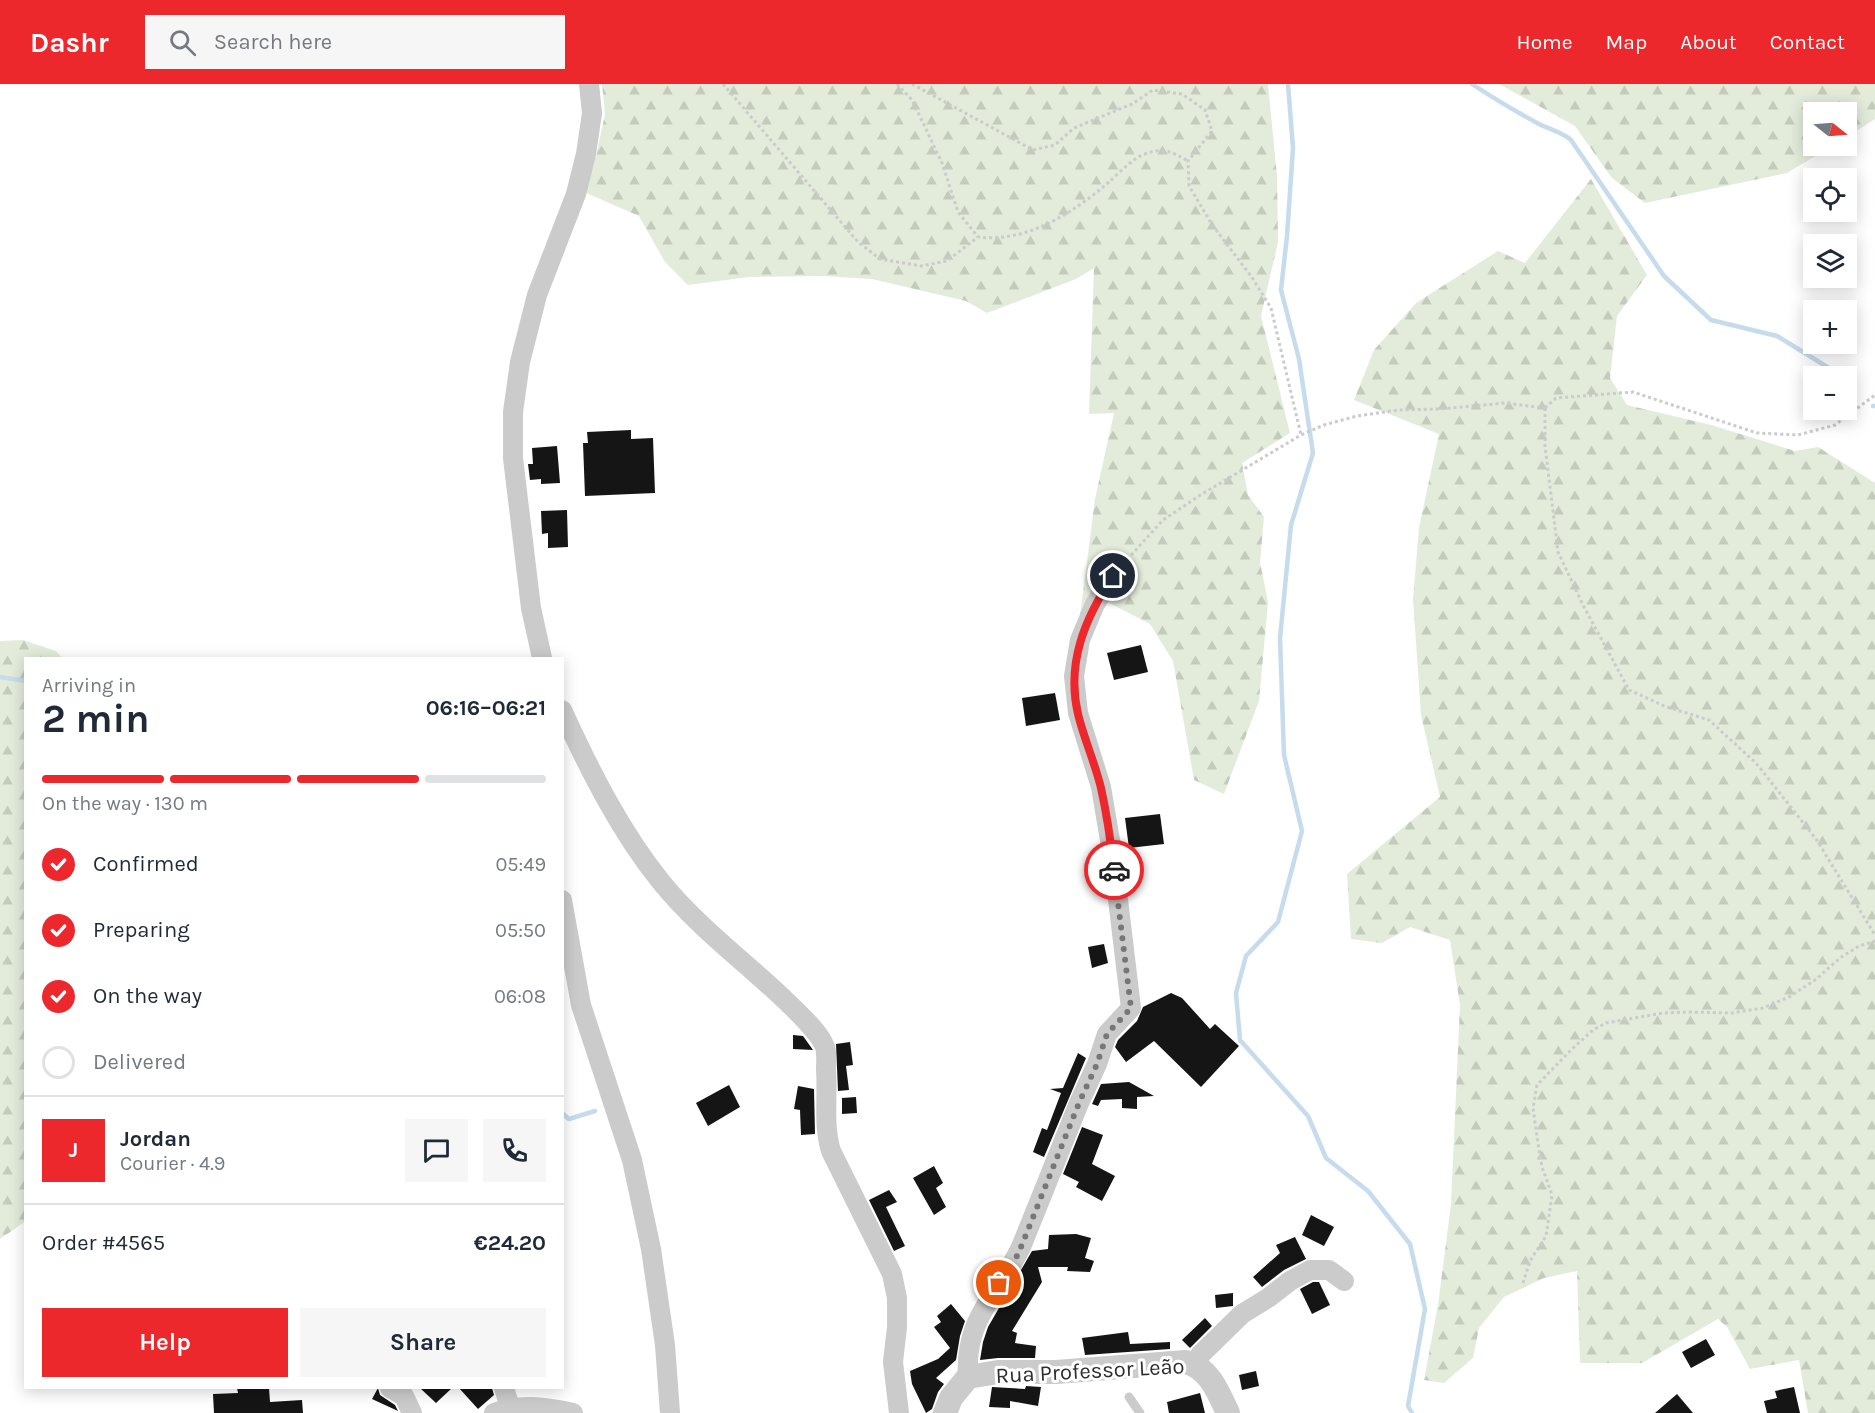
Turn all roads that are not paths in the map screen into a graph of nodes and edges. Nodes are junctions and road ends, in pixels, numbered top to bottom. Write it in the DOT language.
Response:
graph roads {
  1 [pos="590,84"];
  2 [pos="1113,576"];
  3 [pos="541,657"];
  4 [pos="564,714"];
  5 [pos="564,911"];
  6 [pos="1344,1281"];
  7 [pos="1198,1366"];
  8 [pos="968,1377"];
  9 [pos="392,1389"];
  10 [pos="504,1389"];
  11 [pos="1129,1397"];
  12 [pos="502,1410"];
  13 [pos="412,1413"];
  14 [pos="573,1413"];
  15 [pos="670,1413"];
  16 [pos="899,1413"];
  17 [pos="945,1413"];
  18 [pos="1140,1413"];
  19 [pos="1228,1413"];
  1 -- 3 [label="street"];
  2 -- 8 [label="street"];
  4 -- 16 [label="street"];
  5 -- 15 [label="street"];
  6 -- 7 [label="street"];
  7 -- 8 [label="street, Rua Professor Leão"];
  7 -- 19 [label="street, Rua Professor Leão"];
  8 -- 17 [label="street, Rua Professor Leão"];
  9 -- 13 [label="street"];
  10 -- 12 [label="street"];
  11 -- 18 [label="lane"];
  12 -- 14 [label="street"];
}
